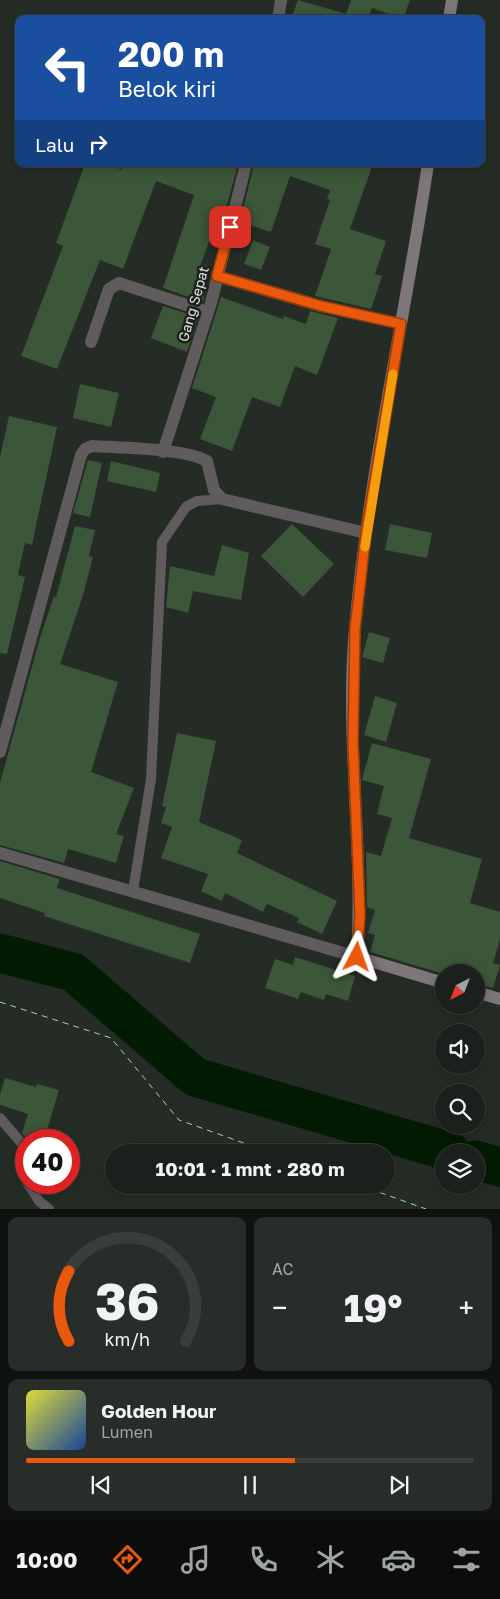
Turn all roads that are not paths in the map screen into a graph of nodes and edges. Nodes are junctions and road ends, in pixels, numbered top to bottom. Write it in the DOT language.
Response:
graph roads {
  1 [pos="281,0"];
  2 [pos="452,0"];
  3 [pos="279,15"];
  4 [pos="450,15"];
  5 [pos="245,167"];
  6 [pos="427,167"];
  7 [pos="217,276"];
  8 [pos="208,312"];
  9 [pos="401,324"];
  10 [pos="91,342"];
  11 [pos="163,452"];
  12 [pos="222,499"];
  13 [pos="366,533"];
  14 [pos="0,752"];
  15 [pos="0,853"];
  16 [pos="133,892"];
  17 [pos="357,957"];
  18 [pos="435,980"];
  19 [pos="485,995"];
  20 [pos="500,999"];
  21 [pos="0,1118"];
  22 [pos="15,1136"];
  23 [pos="35,1194"];
  24 [pos="50,1209"];
  1 -- 3 [label="street"];
  2 -- 4 [label="street"];
  5 -- 7 [label="street, Gang Sepat"];
  6 -- 9 [label="street"];
  7 -- 8 [label="street, Gang Sepat"];
  7 -- 9 [label="street"];
  8 -- 10 [label="street"];
  8 -- 11 [label="street, Gang Sepat"];
  9 -- 13 [label="street"];
  11 -- 12 [label="street"];
  11 -- 14 [label="street"];
  12 -- 13 [label="street"];
  12 -- 16 [label="lane"];
  13 -- 17 [label="street"];
  15 -- 16 [label="street"];
  16 -- 17 [label="street"];
  17 -- 18 [label="street"];
  19 -- 20 [label="street"];
  21 -- 22 [label="lane"];
  23 -- 24 [label="lane"];
}
